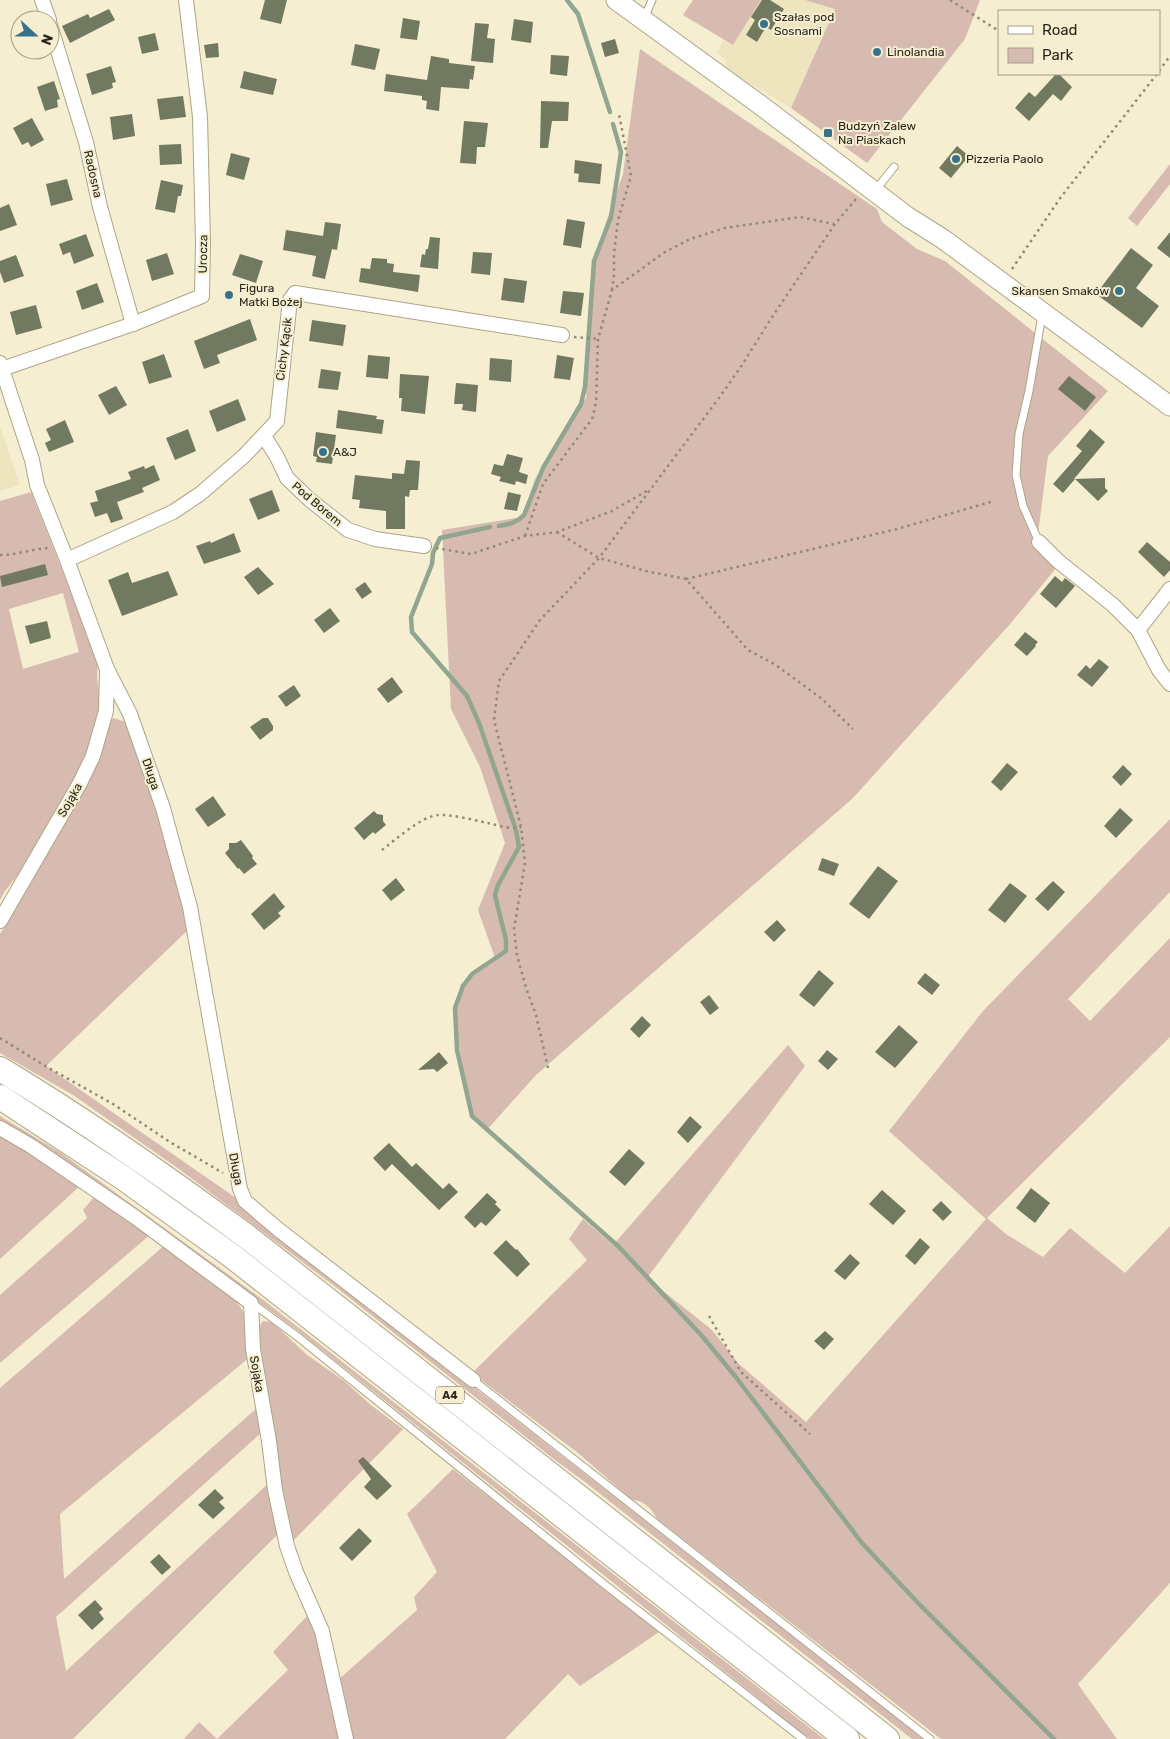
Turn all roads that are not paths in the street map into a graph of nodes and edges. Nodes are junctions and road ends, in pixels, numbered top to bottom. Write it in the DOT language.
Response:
graph roads {
  1 [pos="186,0"];
  2 [pos="616,0"];
  3 [pos="652,0"];
  4 [pos="644,19"];
  5 [pos="60,57"];
  6 [pos="894,167"];
  7 [pos="870,189"];
  8 [pos="1043,312"];
  9 [pos="133,324"];
  10 [pos="562,336"];
  11 [pos="1,366"];
  12 [pos="1170,406"];
  13 [pos="264,436"];
  14 [pos="1039,542"];
  15 [pos="424,546"];
  16 [pos="64,554"];
  17 [pos="1170,589"];
  18 [pos="1138,630"];
  19 [pos="107,669"];
  20 [pos="1170,684"];
  21 [pos="106,711"];
  22 [pos="130,714"];
  23 [pos="0,920"];
  24 [pos="0,1069"];
  25 [pos="0,1097"];
  26 [pos="0,1128"];
  27 [pos="252,1303"];
  28 [pos="472,1380"];
  29 [pos="346,1739"];
  30 [pos="803,1739"];
  31 [pos="847,1739"];
  32 [pos="887,1739"];
  33 [pos="930,1739"];
  1 -- 9 [label="street, Urocza"];
  2 -- 4 [label="main road"];
  3 -- 4 [label="lane"];
  4 -- 7 [label="main road"];
  5 -- 9 [label="street, Radosna"];
  6 -- 7 [label="lane"];
  7 -- 8 [label="main road"];
  8 -- 12 [label="main road"];
  8 -- 14 [label="lane"];
  9 -- 11 [label="street, Urocza"];
  10 -- 13 [label="street, Cichy Kącik"];
  11 -- 16 [label="street, Długa"];
  13 -- 15 [label="street, Pod Borem"];
  13 -- 16 [label="street, Cichy Kącik"];
  14 -- 18 [label="street"];
  16 -- 19 [label="street, Długa"];
  17 -- 18 [label="street"];
  18 -- 20 [label="street"];
  19 -- 21 [label="street, Sojąka"];
  19 -- 22 [label="street, Długa"];
  21 -- 22 [label="street"];
  21 -- 23 [label="street, Sojąka"];
  22 -- 28 [label="street, Długa"];
  24 -- 32 [label="highway, A4"];
  25 -- 31 [label="highway, A4"];
  26 -- 27 [label="street"];
  27 -- 29 [label="street, Sojąka"];
  27 -- 30 [label="lane"];
  28 -- 33 [label="lane"];
}
